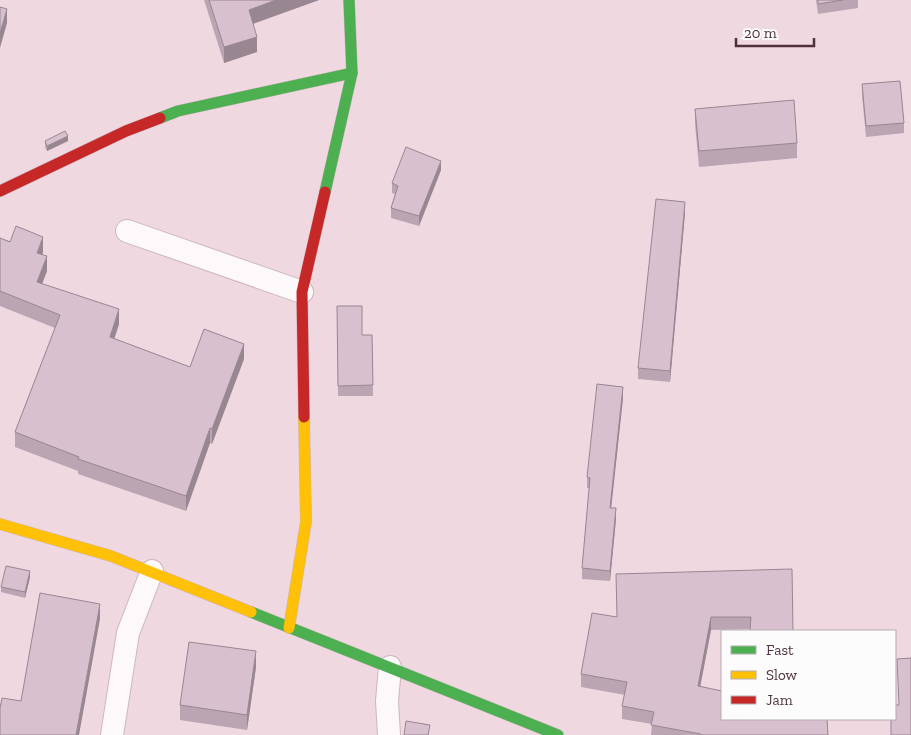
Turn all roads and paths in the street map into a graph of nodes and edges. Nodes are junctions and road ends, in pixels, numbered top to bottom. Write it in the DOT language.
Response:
graph roads {
  1 [pos="349,0"];
  2 [pos="352,73"];
  3 [pos="0,191"];
  4 [pos="127,231"];
  5 [pos="302,292"];
  6 [pos="0,524"];
  7 [pos="152,572"];
  8 [pos="289,628"];
  9 [pos="390,667"];
  10 [pos="112,735"];
  11 [pos="389,735"];
  12 [pos="558,735"];
  1 -- 2 [label="street"];
  2 -- 3 [label="street"];
  2 -- 5 [label="street"];
  4 -- 5 [label="street"];
  5 -- 8 [label="street"];
  6 -- 7 [label="street"];
  7 -- 8 [label="street"];
  7 -- 10 [label="street"];
  8 -- 9 [label="street"];
  9 -- 11 [label="street"];
  9 -- 12 [label="street"];
}
